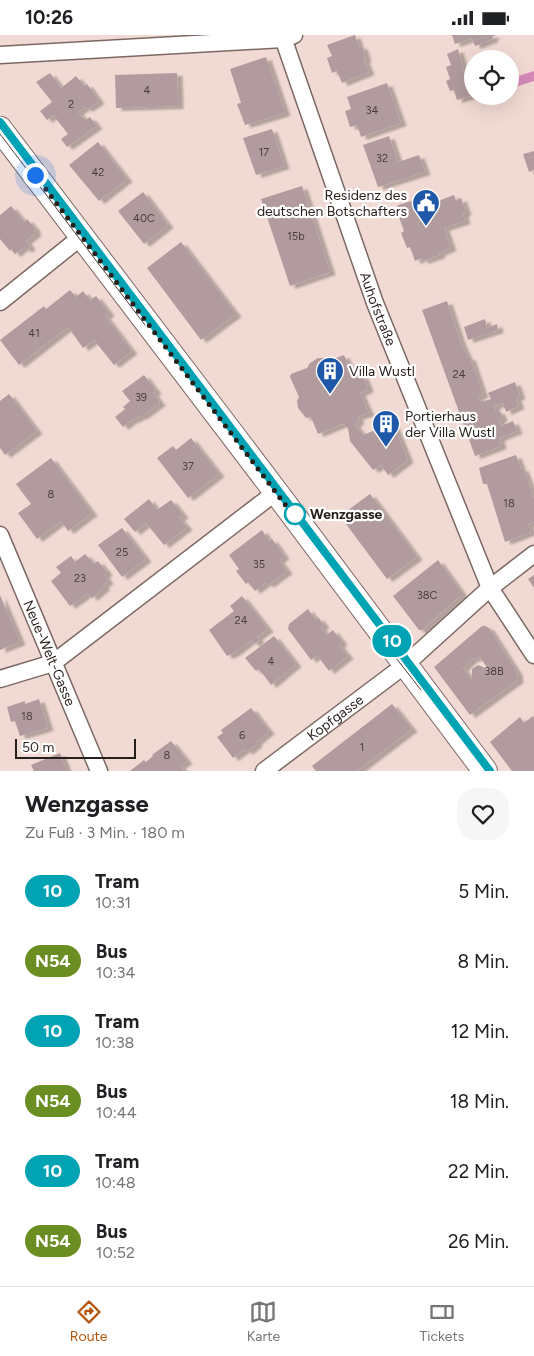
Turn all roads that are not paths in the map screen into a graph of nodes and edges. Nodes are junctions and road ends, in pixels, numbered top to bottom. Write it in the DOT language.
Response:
graph roads {
  1 [pos="287,36"];
  2 [pos="0,55"];
  3 [pos="0,129"];
  4 [pos="81,237"];
  5 [pos="0,302"];
  6 [pos="276,492"];
  7 [pos="0,535"];
  8 [pos="534,554"];
  9 [pos="490,588"];
  10 [pos="534,655"];
  11 [pos="53,663"];
  12 [pos="406,665"];
  13 [pos="0,679"];
  14 [pos="99,771"];
  15 [pos="264,771"];
  16 [pos="485,771"];
  1 -- 2 [label="street"];
  1 -- 9 [label="street, Auhofstraße"];
  3 -- 4 [label="main road"];
  4 -- 5 [label="street"];
  4 -- 6 [label="main road"];
  6 -- 11 [label="street"];
  6 -- 12 [label="main road"];
  7 -- 11 [label="street, Neue-Welt-Gasse"];
  8 -- 9 [label="street, Kopfgasse"];
  9 -- 10 [label="street, Auhofstraße"];
  9 -- 12 [label="street, Kopfgasse"];
  11 -- 13 [label="street"];
  11 -- 14 [label="street, Neue-Welt-Gasse"];
  12 -- 15 [label="street, Kopfgasse"];
  12 -- 16 [label="main road"];
}
